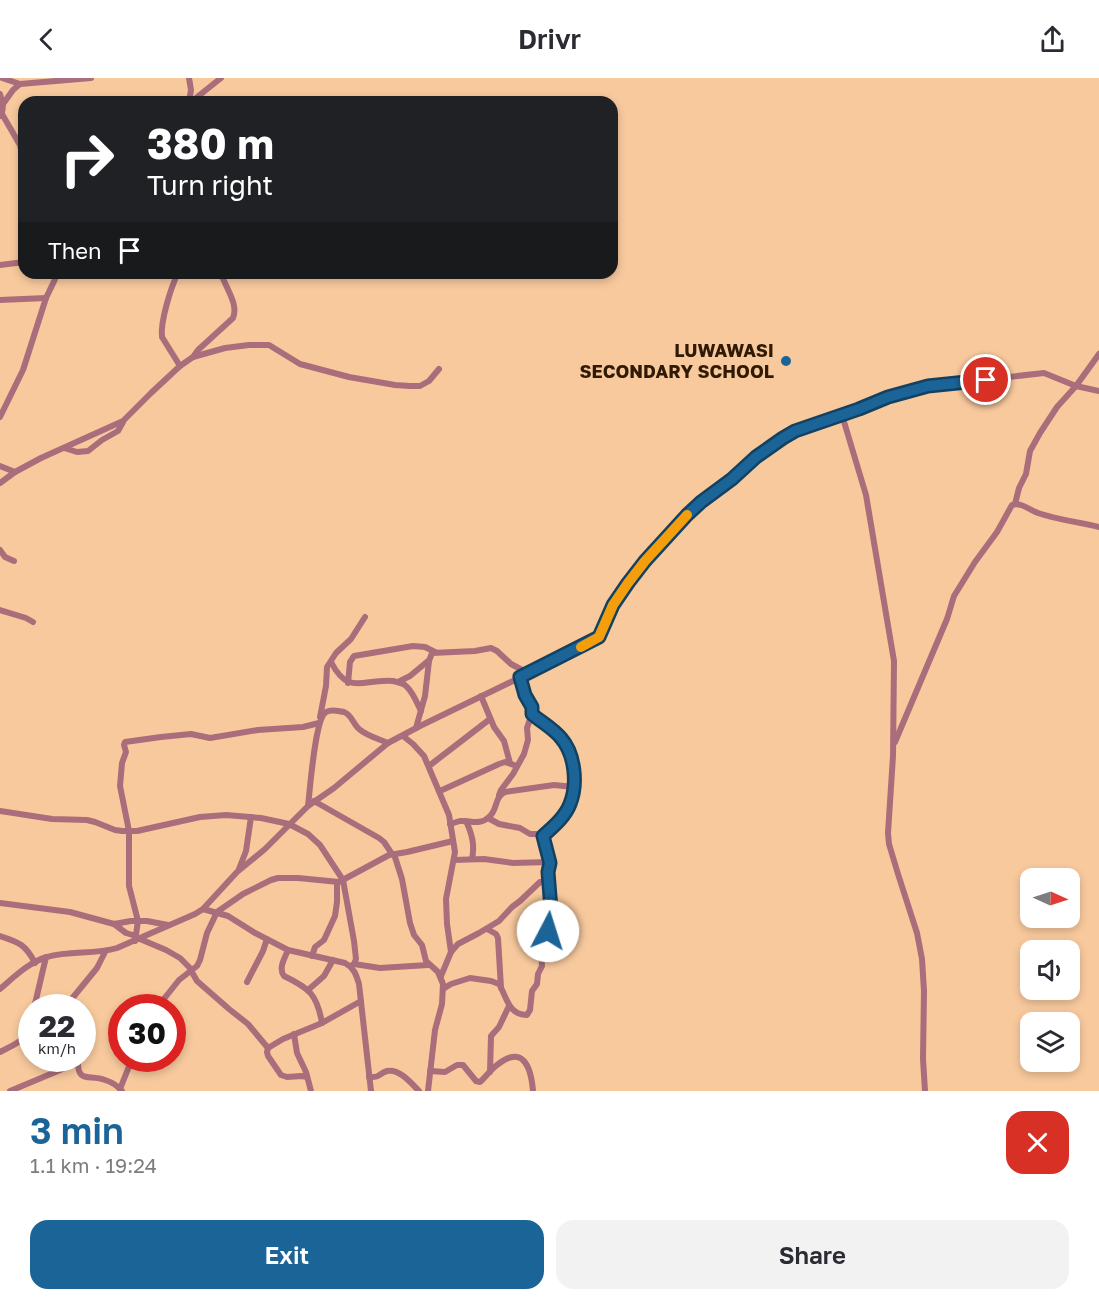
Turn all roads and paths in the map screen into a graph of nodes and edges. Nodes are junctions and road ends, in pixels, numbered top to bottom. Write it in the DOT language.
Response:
graph roads {
  1 [pos="2,78"];
  2 [pos="91,78"];
  3 [pos="189,78"];
  4 [pos="221,78"];
  5 [pos="23,82"];
  6 [pos="0,94"];
  7 [pos="192,96"];
  8 [pos="200,96"];
  9 [pos="3,104"];
  10 [pos="1,115"];
  11 [pos="18,142"];
  12 [pos="18,263"];
  13 [pos="0,265"];
  14 [pos="55,279"];
  15 [pos="176,279"];
  16 [pos="224,279"];
  17 [pos="46,298"];
  18 [pos="0,300"];
  19 [pos="1099,354"];
  20 [pos="193,357"];
  21 [pos="180,366"];
  22 [pos="439,369"];
  23 [pos="1076,386"];
  24 [pos="1099,391"];
  25 [pos="842,415"];
  26 [pos="0,417"];
  27 [pos="123,421"];
  28 [pos="64,448"];
  29 [pos="0,466"];
  30 [pos="15,472"];
  31 [pos="0,483"];
  32 [pos="1015,504"];
  33 [pos="1099,527"];
  34 [pos="0,551"];
  35 [pos="14,561"];
  36 [pos="0,610"];
  37 [pos="364,617"];
  38 [pos="33,622"];
  39 [pos="435,652"];
  40 [pos="429,661"];
  41 [pos="331,662"];
  42 [pos="528,673"];
  43 [pos="520,677"];
  44 [pos="398,682"];
  45 [pos="348,683"];
  46 [pos="481,696"];
  47 [pos="421,711"];
  48 [pos="532,714"];
  49 [pos="490,719"];
  50 [pos="319,723"];
  51 [pos="416,728"];
  52 [pos="403,736"];
  53 [pos="388,743"];
  54 [pos="893,745"];
  55 [pos="510,763"];
  56 [pos="429,766"];
  57 [pos="517,766"];
  58 [pos="574,787"];
  59 [pos="440,791"];
  60 [pos="499,795"];
  61 [pos="311,804"];
  62 [pos="0,811"];
  63 [pos="251,818"];
  64 [pos="488,819"];
  65 [pos="465,821"];
  66 [pos="289,824"];
  67 [pos="450,824"];
  68 [pos="129,831"];
  69 [pos="543,836"];
  70 [pos="453,841"];
  71 [pos="393,854"];
  72 [pos="472,859"];
  73 [pos="454,860"];
  74 [pos="550,862"];
  75 [pos="237,872"];
  76 [pos="340,881"];
  77 [pos="549,881"];
  78 [pos="0,903"];
  79 [pos="203,909"];
  80 [pos="217,912"];
  81 [pos="138,921"];
  82 [pos="114,924"];
  83 [pos="169,926"];
  84 [pos="487,928"];
  85 [pos="0,936"];
  86 [pos="137,938"];
  87 [pos="267,939"];
  88 [pos="288,950"];
  89 [pos="105,952"];
  90 [pos="451,952"];
  91 [pos="312,956"];
  92 [pos="46,957"];
  93 [pos="333,960"];
  94 [pos="35,963"];
  95 [pos="352,965"];
  96 [pos="429,965"];
  97 [pos="192,971"];
  98 [pos="441,976"];
  99 [pos="247,982"];
  100 [pos="0,988"];
  101 [pos="501,988"];
  102 [pos="308,990"];
  103 [pos="443,990"];
  104 [pos="37,994"];
  105 [pos="76,994"];
  106 [pos="168,994"];
  107 [pos="361,1002"];
  108 [pos="509,1006"];
  109 [pos="322,1023"];
  110 [pos="294,1034"];
  111 [pos="18,1043"];
  112 [pos="268,1048"];
  113 [pos="0,1052"];
  114 [pos="430,1071"];
  115 [pos="54,1072"];
  116 [pos="79,1072"];
  117 [pos="127,1072"];
  118 [pos="489,1072"];
  119 [pos="307,1077"];
  120 [pos="369,1077"];
  121 [pos="19,1089"];
  122 [pos="121,1090"];
  123 [pos="10,1091"];
  124 [pos="311,1091"];
  125 [pos="371,1091"];
  126 [pos="419,1091"];
  127 [pos="428,1091"];
  128 [pos="533,1091"];
  129 [pos="925,1091"];
  1 -- 5 [label="street"];
  2 -- 5 [label="street"];
  3 -- 7 [label="street"];
  4 -- 8 [label="street"];
  5 -- 9 [label="street"];
  6 -- 9 [label="street"];
  9 -- 10 [label="street"];
  10 -- 11 [label="street"];
  12 -- 13 [label="street"];
  14 -- 17 [label="street"];
  15 -- 21 [label="street"];
  16 -- 20 [label="street"];
  17 -- 18 [label="street"];
  17 -- 26 [label="street"];
  19 -- 23 [label="street"];
  20 -- 21 [label="street"];
  20 -- 22 [label="street"];
  21 -- 27 [label="street"];
  23 -- 24 [label="street"];
  23 -- 25 [label="street"];
  23 -- 32 [label="street"];
  25 -- 42 [label="street"];
  25 -- 54 [label="street"];
  27 -- 28 [label="street"];
  27 -- 28 [label="street"];
  28 -- 30 [label="street"];
  29 -- 30 [label="street"];
  30 -- 31 [label="street"];
  32 -- 33 [label="street"];
  32 -- 54 [label="street"];
  34 -- 35 [label="street"];
  36 -- 38 [label="street"];
  37 -- 41 [label="street"];
  39 -- 40 [label="street"];
  39 -- 42 [label="street"];
  39 -- 45 [label="street"];
  40 -- 44 [label="street"];
  40 -- 47 [label="street"];
  41 -- 45 [label="street"];
  41 -- 50 [label="street"];
  42 -- 43 [label="street"];
  43 -- 46 [label="street"];
  43 -- 48 [label="street"];
  44 -- 45 [label="street"];
  44 -- 47 [label="street"];
  46 -- 49 [label="street"];
  46 -- 51 [label="street"];
  47 -- 51 [label="street"];
  48 -- 57 [label="street"];
  48 -- 58 [label="street"];
  49 -- 55 [label="street"];
  49 -- 56 [label="street"];
  50 -- 53 [label="street"];
  50 -- 61 [label="street"];
  50 -- 68 [label="street"];
  51 -- 52 [label="street"];
  52 -- 53 [label="street"];
  52 -- 56 [label="street"];
  53 -- 61 [label="street"];
  54 -- 129 [label="street"];
  55 -- 57 [label="street"];
  55 -- 59 [label="street"];
  56 -- 59 [label="street"];
  57 -- 60 [label="street"];
  58 -- 60 [label="street"];
  58 -- 69 [label="street"];
  59 -- 67 [label="street"];
  60 -- 64 [label="street"];
  61 -- 66 [label="street"];
  61 -- 71 [label="street"];
  62 -- 68 [label="street"];
  63 -- 66 [label="street"];
  63 -- 68 [label="street"];
  63 -- 75 [label="street"];
  64 -- 65 [label="street"];
  64 -- 69 [label="street"];
  65 -- 67 [label="street"];
  65 -- 72 [label="street"];
  66 -- 75 [label="street"];
  66 -- 76 [label="street"];
  67 -- 70 [label="street"];
  68 -- 81 [label="street"];
  69 -- 74 [label="street"];
  70 -- 71 [label="street"];
  70 -- 73 [label="street"];
  71 -- 76 [label="street"];
  71 -- 96 [label="street"];
  72 -- 73 [label="street"];
  72 -- 74 [label="street"];
  73 -- 90 [label="street"];
  74 -- 77 [label="street"];
  75 -- 79 [label="street"];
  76 -- 80 [label="street"];
  76 -- 91 [label="street"];
  76 -- 95 [label="street"];
  77 -- 84 [label="street"];
  77 -- 108 [label="street"];
  78 -- 82 [label="street"];
  79 -- 80 [label="street"];
  79 -- 83 [label="street"];
  80 -- 87 [label="street"];
  80 -- 97 [label="street"];
  81 -- 82 [label="street"];
  81 -- 83 [label="street"];
  81 -- 86 [label="street"];
  82 -- 86 [label="street"];
  83 -- 86 [label="street"];
  84 -- 90 [label="street"];
  84 -- 101 [label="street"];
  85 -- 94 [label="street"];
  86 -- 89 [label="street"];
  86 -- 97 [label="street"];
  87 -- 88 [label="street"];
  87 -- 99 [label="street"];
  88 -- 91 [label="street"];
  88 -- 102 [label="street"];
  89 -- 92 [label="street"];
  89 -- 105 [label="street"];
  90 -- 98 [label="street"];
  91 -- 93 [label="street"];
  92 -- 94 [label="street"];
  92 -- 104 [label="street"];
  93 -- 95 [label="street"];
  93 -- 102 [label="street"];
  94 -- 100 [label="street"];
  95 -- 96 [label="street"];
  95 -- 107 [label="street"];
  96 -- 98 [label="street"];
  97 -- 106 [label="street"];
  97 -- 112 [label="street"];
  98 -- 103 [label="street"];
  101 -- 103 [label="street"];
  101 -- 108 [label="street"];
  102 -- 109 [label="street"];
  103 -- 114 [label="street"];
  107 -- 109 [label="street"];
  107 -- 120 [label="street"];
  108 -- 118 [label="street"];
  109 -- 110 [label="street"];
  110 -- 112 [label="street"];
  110 -- 119 [label="street"];
  111 -- 113 [label="street"];
  112 -- 119 [label="street"];
  114 -- 118 [label="street"];
  114 -- 127 [label="street"];
  115 -- 121 [label="street"];
  116 -- 122 [label="street"];
  117 -- 122 [label="street"];
  118 -- 128 [label="street"];
  119 -- 124 [label="street"];
  120 -- 125 [label="street"];
  120 -- 126 [label="street"];
  121 -- 123 [label="street"];
}
